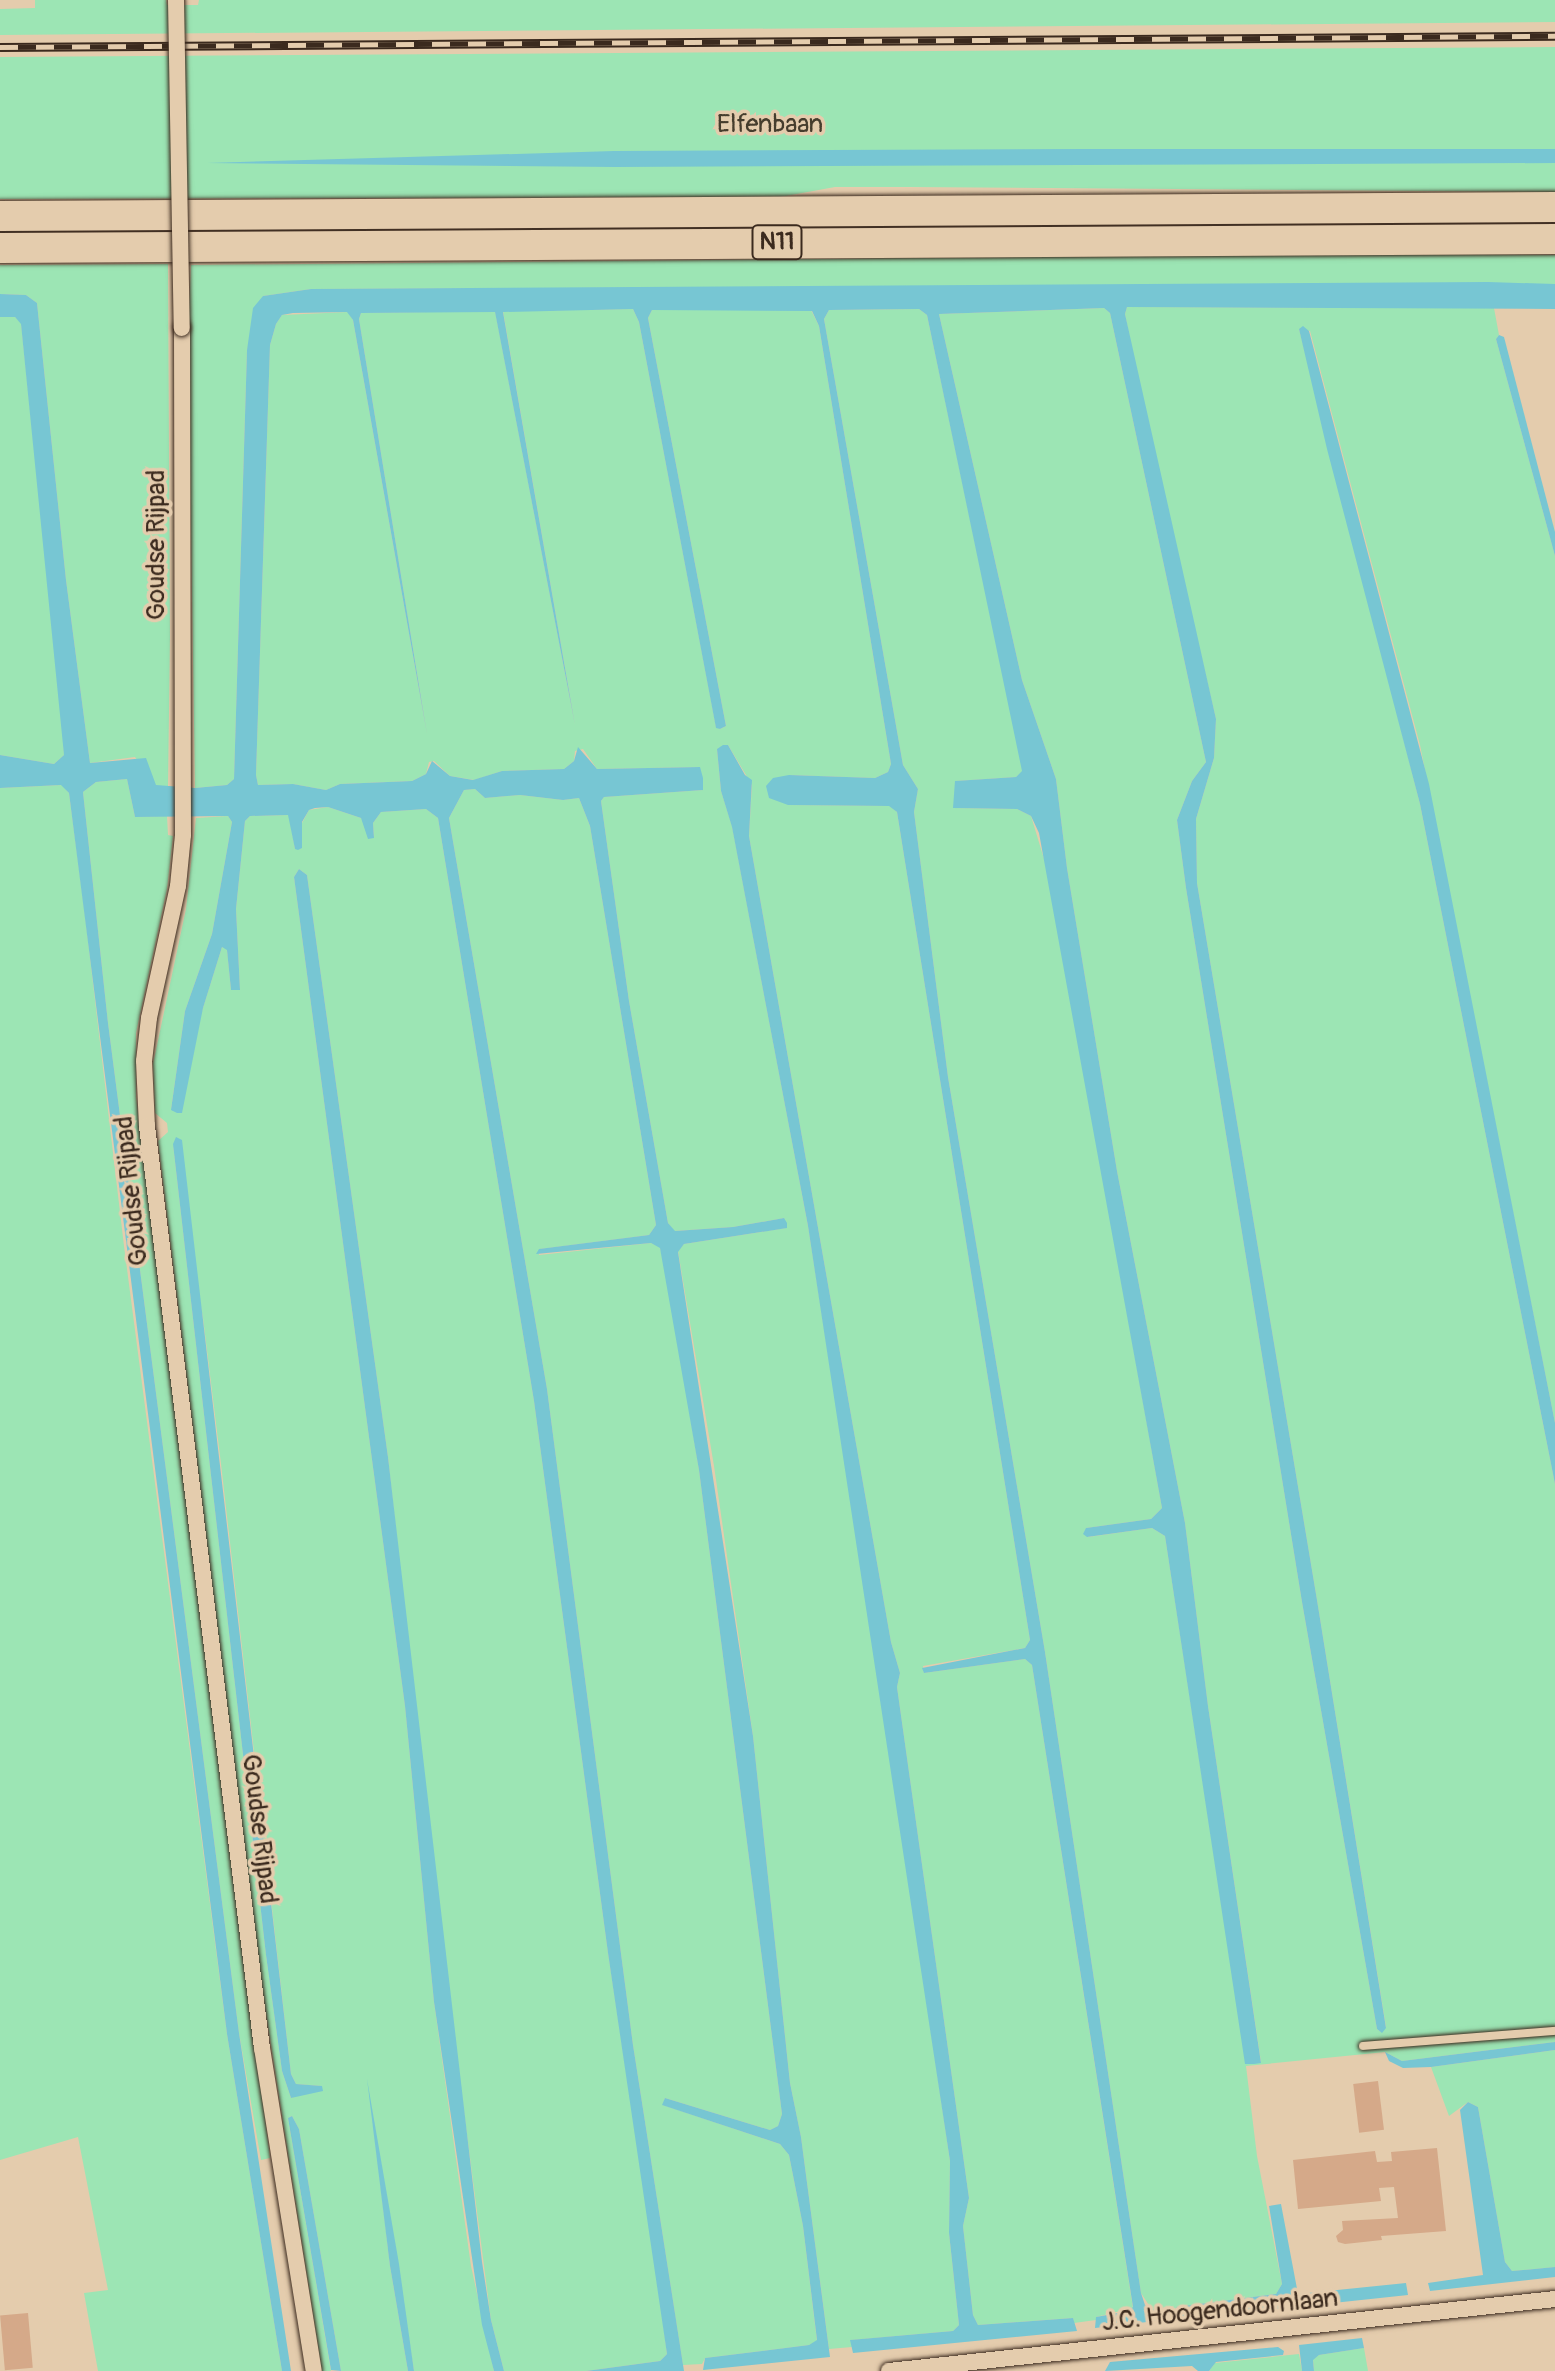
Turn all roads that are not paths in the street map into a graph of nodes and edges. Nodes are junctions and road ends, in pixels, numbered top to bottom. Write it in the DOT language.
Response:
graph roads {
  1 [pos="176,0"];
  2 [pos="1555,207"];
  3 [pos="0,216"];
  4 [pos="1555,239"];
  5 [pos="0,248"];
  6 [pos="1555,2031"];
  7 [pos="1363,2046"];
  8 [pos="1555,2299"];
  9 [pos="314,2371"];
  10 [pos="889,2371"];
  1 -- 9 [label="street, Goudse Rijpad, bridge"];
  2 -- 3 [label="highway, N11"];
  4 -- 5 [label="highway, N11"];
  6 -- 7 [label="lane"];
  8 -- 10 [label="street, J.C. Hoogendoornlaan"];
}
